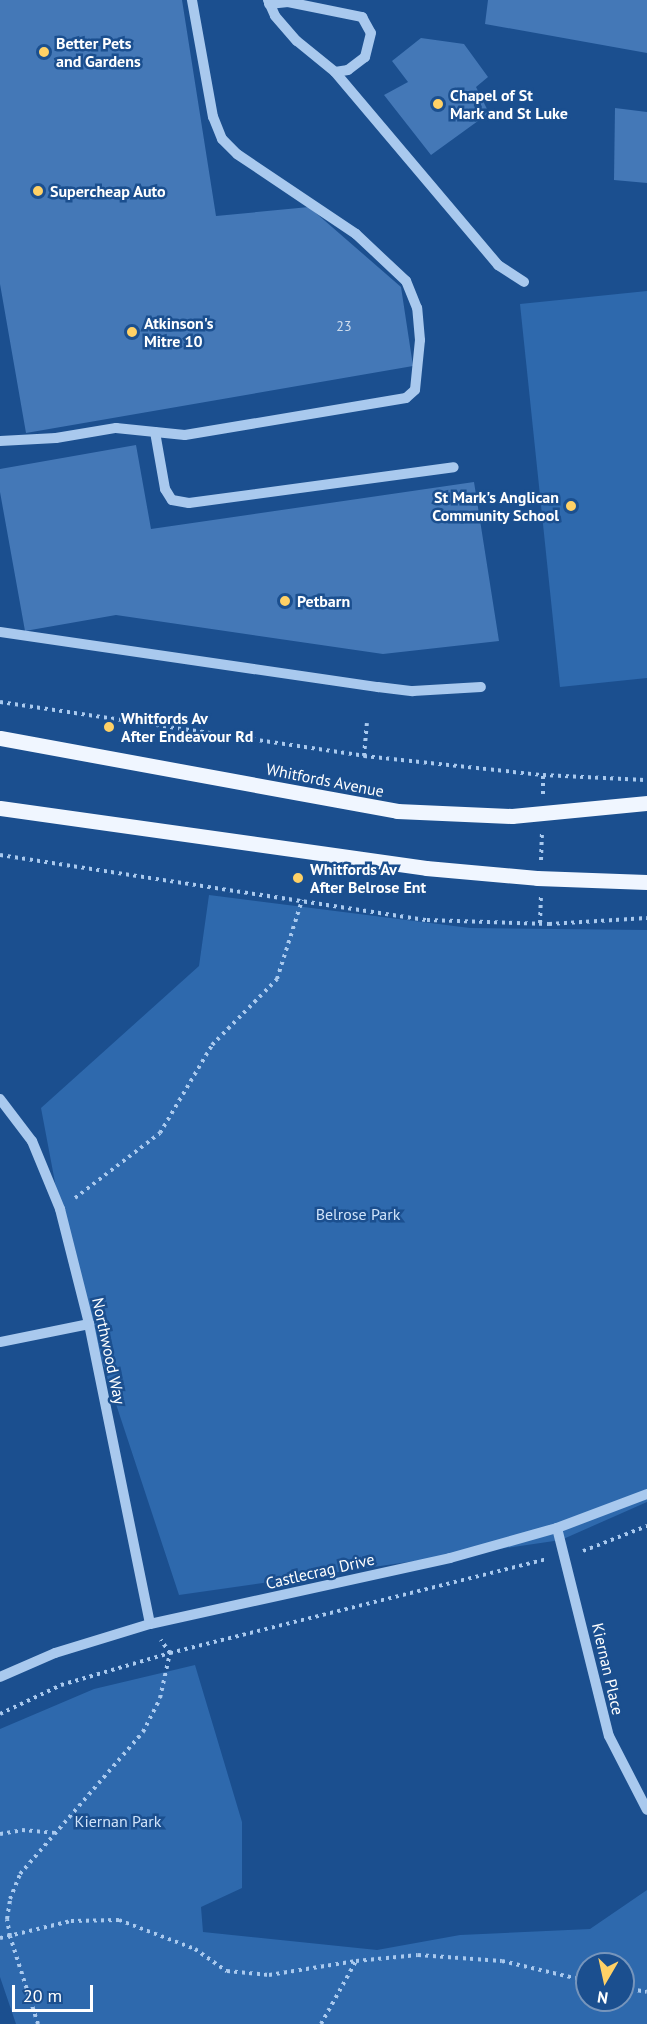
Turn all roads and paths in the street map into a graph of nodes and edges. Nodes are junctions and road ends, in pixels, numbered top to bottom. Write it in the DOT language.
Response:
graph roads {
  1 [pos="192,0"];
  2 [pos="269,2"];
  3 [pos="335,72"];
  4 [pos="524,282"];
  5 [pos="155,432"];
  6 [pos="0,441"];
  7 [pos="454,467"];
  8 [pos="0,632"];
  9 [pos="481,687"];
  10 [pos="0,702"];
  11 [pos="367,723"];
  12 [pos="0,738"];
  13 [pos="364,756"];
  14 [pos="543,775"];
  15 [pos="647,780"];
  16 [pos="647,803"];
  17 [pos="0,808"];
  18 [pos="542,813"];
  19 [pos="0,855"];
  20 [pos="541,879"];
  21 [pos="647,882"];
  22 [pos="302,900"];
  23 [pos="647,918"];
  24 [pos="540,923"];
  25 [pos="0,1099"];
  26 [pos="60,1209"];
  27 [pos="89,1324"];
  28 [pos="0,1342"];
  29 [pos="647,1494"];
  30 [pos="647,1526"];
  31 [pos="557,1528"];
  32 [pos="566,1557"];
  33 [pos="150,1624"];
  34 [pos="170,1653"];
  35 [pos="0,1677"];
  36 [pos="0,1714"];
  37 [pos="647,1810"];
  38 [pos="56,1833"];
  39 [pos="0,1834"];
  40 [pos="10,1936"];
  41 [pos="0,1938"];
  42 [pos="356,1961"];
  43 [pos="575,1979"];
  44 [pos="38,2024"];
  45 [pos="321,2024"];
  1 -- 5 [label="street"];
  2 -- 3 [label="street"];
  2 -- 3 [label="street"];
  3 -- 4 [label="street"];
  5 -- 6 [label="street"];
  5 -- 7 [label="street"];
  8 -- 9 [label="street"];
  10 -- 13 [label="path"];
  11 -- 13 [label="path"];
  12 -- 18 [label="main road, Whitfords Avenue"];
  13 -- 14 [label="path"];
  14 -- 15 [label="path"];
  14 -- 18 [label="path"];
  16 -- 18 [label="main road, Whitfords Avenue"];
  17 -- 20 [label="main road"];
  18 -- 20 [label="path"];
  19 -- 22 [label="path"];
  20 -- 21 [label="main road"];
  20 -- 24 [label="path"];
  22 -- 24 [label="path"];
  22 -- 26 [label="path"];
  23 -- 24 [label="path"];
  25 -- 26 [label="street, Northwood Way"];
  26 -- 27 [label="street, Northwood Way"];
  27 -- 28 [label="street"];
  27 -- 33 [label="street, Northwood Way"];
  29 -- 31 [label="street, Castlecrag Drive"];
  30 -- 32 [label="path"];
  31 -- 32 [label="street, Kiernan Place"];
  31 -- 33 [label="street, Castlecrag Drive"];
  32 -- 34 [label="path"];
  32 -- 37 [label="street, Kiernan Place"];
  33 -- 34 [label="path"];
  33 -- 35 [label="street, Castlecrag Drive"];
  34 -- 36 [label="path"];
  34 -- 38 [label="path"];
  38 -- 39 [label="path"];
  38 -- 40 [label="path"];
  40 -- 41 [label="path"];
  40 -- 42 [label="path"];
  40 -- 44 [label="path"];
  42 -- 43 [label="path"];
  42 -- 45 [label="path"];
}
